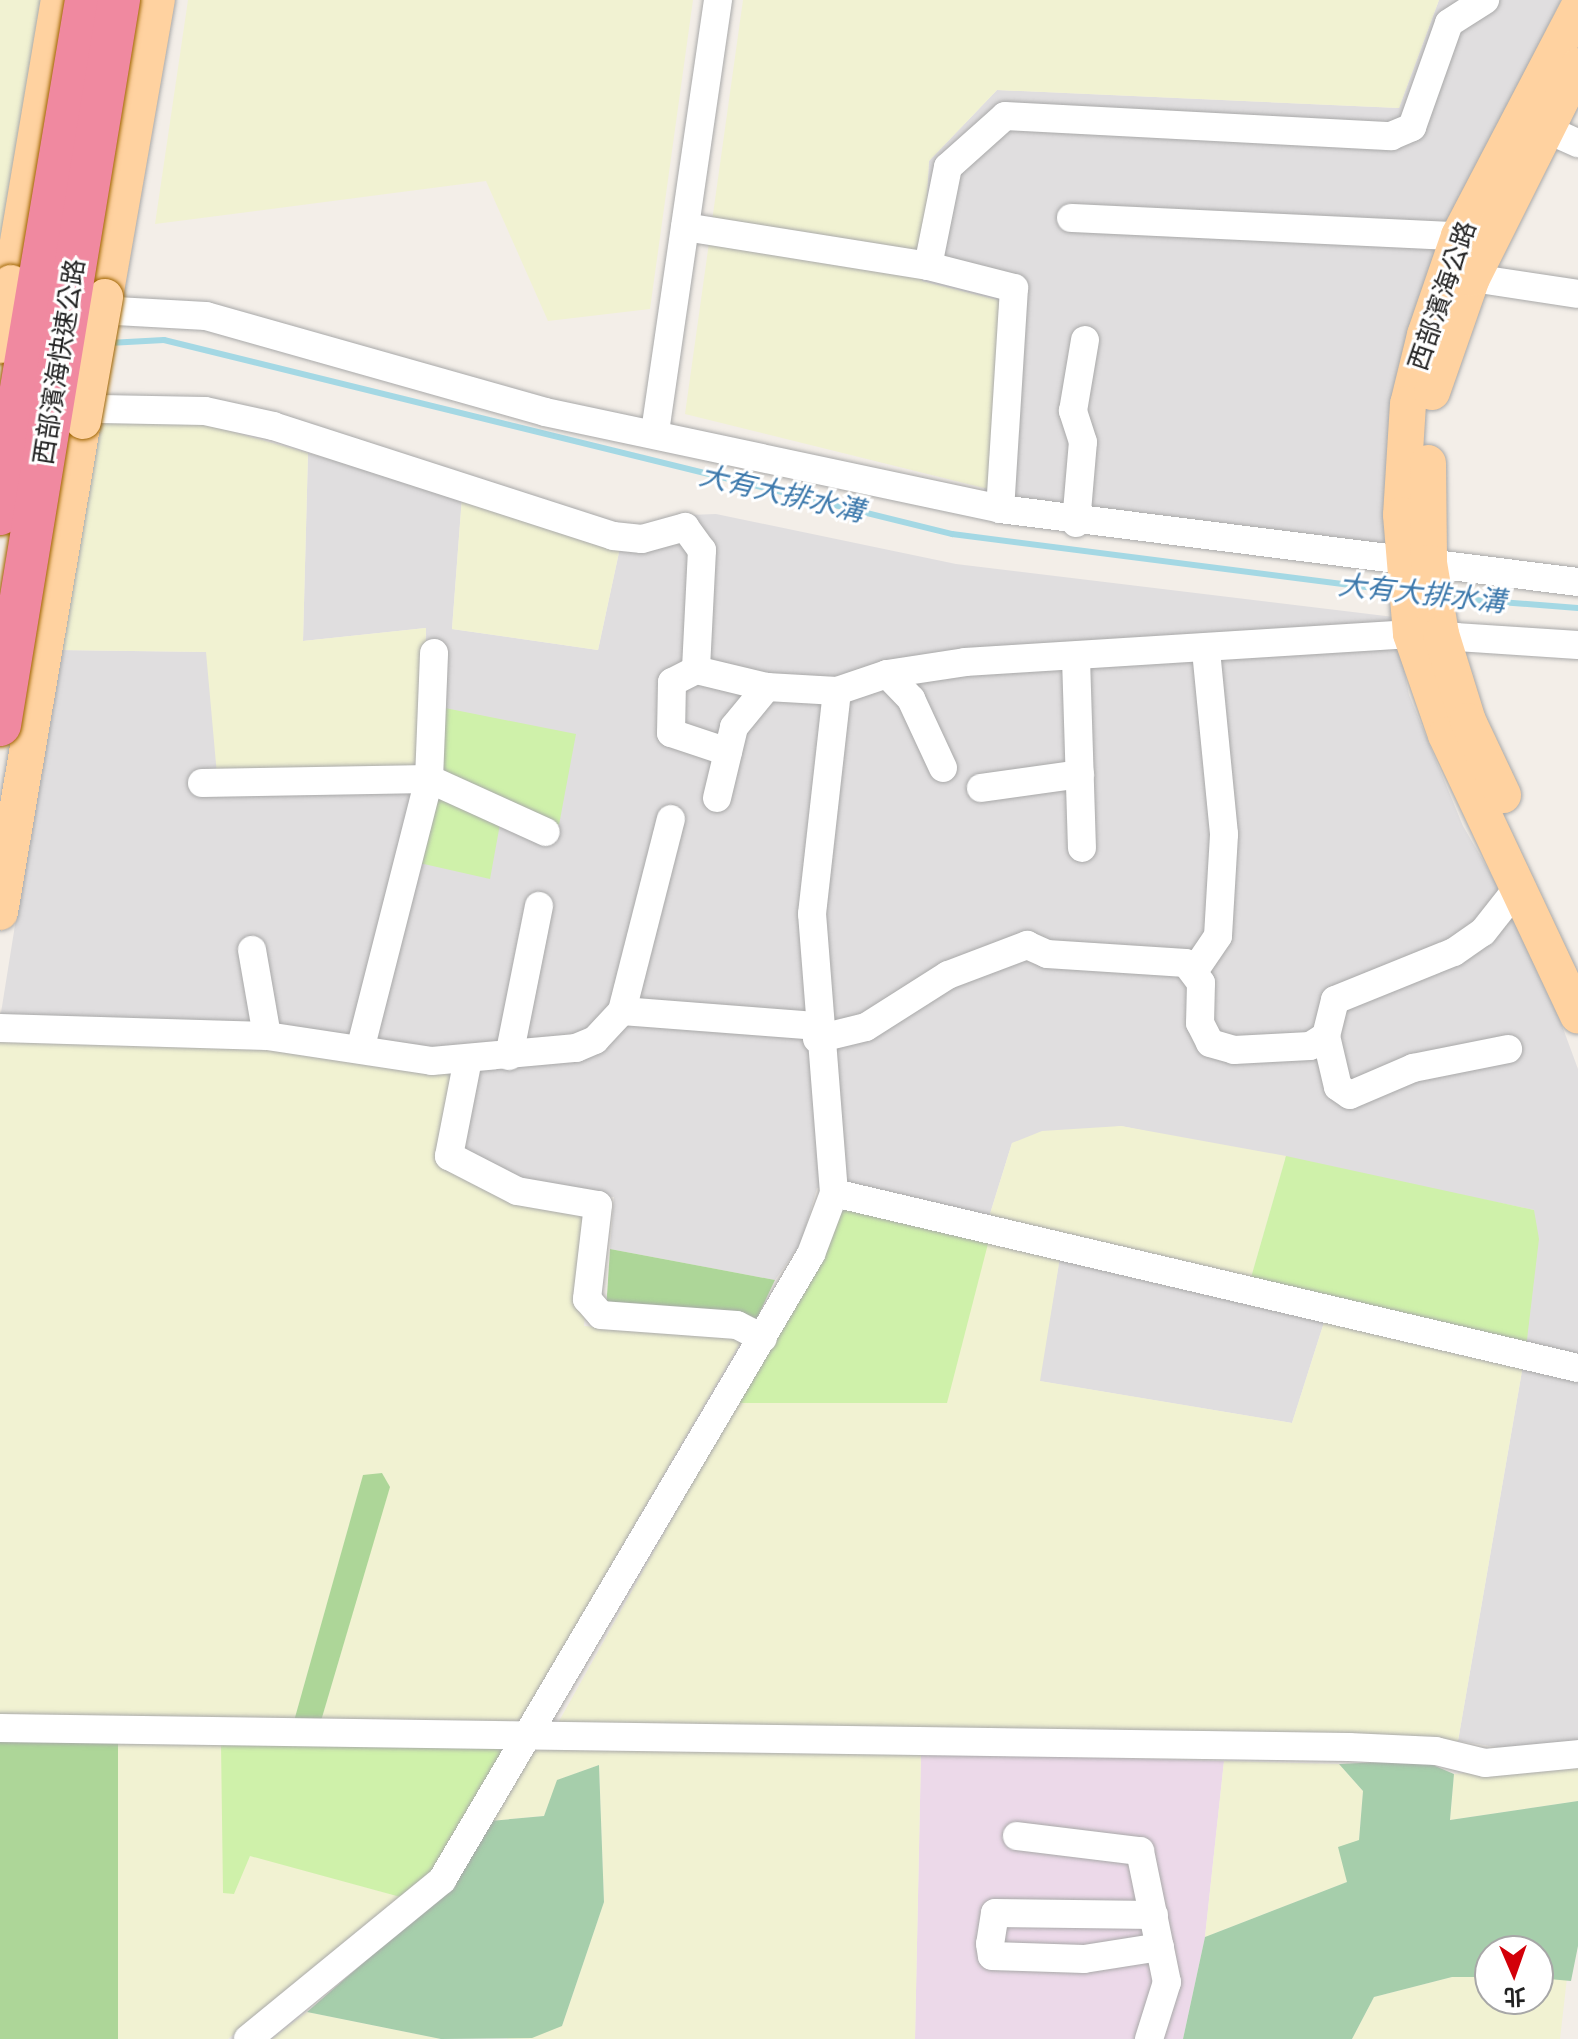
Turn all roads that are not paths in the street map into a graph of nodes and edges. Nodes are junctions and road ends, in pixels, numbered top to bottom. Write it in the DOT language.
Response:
graph roads {
  1 [pos="59,0"];
  2 [pos="86,0"];
  3 [pos="119,0"];
  4 [pos="157,0"];
  5 [pos="718,0"];
  6 [pos="1485,0"];
  7 [pos="1578,8"];
  8 [pos="1578,66"];
  9 [pos="1562,136"];
  10 [pos="1071,218"];
  11 [pos="685,227"];
  12 [pos="1459,236"];
  13 [pos="928,266"];
  14 [pos="1459,276"];
  15 [pos="1578,294"];
  16 [pos="111,304"];
  17 [pos="1085,340"];
  18 [pos="0,345"];
  19 [pos="92,415"];
  20 [pos="655,432"];
  21 [pos="1000,509"];
  22 [pos="0,514"];
  23 [pos="1076,523"];
  24 [pos="1417,562"];
  25 [pos="1578,582"];
  26 [pos="1426,634"];
  27 [pos="1578,645"];
  28 [pos="1206,650"];
  29 [pos="434,653"];
  30 [pos="1076,658"];
  31 [pos="696,670"];
  32 [pos="887,674"];
  33 [pos="767,687"];
  34 [pos="837,691"];
  35 [pos="0,725"];
  36 [pos="728,752"];
  37 [pos="943,768"];
  38 [pos="1080,774"];
  39 [pos="429,779"];
  40 [pos="202,783"];
  41 [pos="981,788"];
  42 [pos="717,798"];
  43 [pos="671,819"];
  44 [pos="546,832"];
  45 [pos="1082,848"];
  46 [pos="1520,885"];
  47 [pos="539,906"];
  48 [pos="0,912"];
  49 [pos="252,950"];
  50 [pos="1578,957"];
  51 [pos="1195,970"];
  52 [pos="622,1011"];
  53 [pos="1578,1016"];
  54 [pos="0,1028"];
  55 [pos="816,1033"];
  56 [pos="267,1036"];
  57 [pos="1326,1036"];
  58 [pos="361,1046"];
  59 [pos="1508,1049"];
  60 [pos="509,1056"];
  61 [pos="468,1059"];
  62 [pos="834,1193"];
  63 [pos="763,1338"];
  64 [pos="1578,1368"];
  65 [pos="0,1728"];
  66 [pos="525,1736"];
  67 [pos="1578,1754"];
  68 [pos="1017,1836"];
  69 [pos="1154,1915"];
  70 [pos="1160,1947"];
  71 [pos="248,2039"];
  72 [pos="1149,2039"];
  1 -- 18 [label="main road, bridge"];
  2 -- 22 [label="highway, 西部濱海快速公路, bridge"];
  3 -- 35 [label="highway, 西部濱海快速公路, bridge"];
  4 -- 16 [label="main road"];
  5 -- 11 [label="street"];
  6 -- 13 [label="street"];
  7 -- 12 [label="main road, 西部濱海公路"];
  8 -- 9 [label="main road, 西部濱海公路"];
  9 -- 14 [label="main road, 西部濱海公路"];
  10 -- 12 [label="street"];
  11 -- 13 [label="street"];
  11 -- 20 [label="street"];
  12 -- 14 [label="main road, 西部濱海公路"];
  13 -- 21 [label="street"];
  14 -- 15 [label="street"];
  14 -- 24 [label="main road, 西部濱海公路"];
  16 -- 19 [label="main road, bridge"];
  16 -- 20 [label="street"];
  17 -- 23 [label="street"];
  19 -- 31 [label="street"];
  19 -- 48 [label="main road"];
  20 -- 21 [label="street"];
  21 -- 23 [label="street"];
  23 -- 24 [label="street"];
  24 -- 25 [label="street"];
  24 -- 26 [label="main road, 西部濱海公路"];
  26 -- 27 [label="street"];
  26 -- 28 [label="street"];
  26 -- 46 [label="main road"];
  26 -- 50 [label="main road"];
  28 -- 30 [label="street"];
  28 -- 51 [label="street"];
  29 -- 39 [label="street"];
  30 -- 32 [label="street"];
  30 -- 38 [label="street"];
  31 -- 33 [label="street"];
  31 -- 36 [label="street"];
  32 -- 34 [label="street"];
  32 -- 37 [label="street"];
  33 -- 34 [label="street"];
  33 -- 36 [label="street"];
  34 -- 55 [label="street"];
  36 -- 42 [label="street"];
  38 -- 41 [label="street"];
  38 -- 45 [label="street"];
  39 -- 40 [label="street"];
  39 -- 44 [label="street"];
  39 -- 58 [label="street"];
  43 -- 52 [label="street"];
  46 -- 53 [label="main road"];
  46 -- 57 [label="street"];
  47 -- 60 [label="street"];
  49 -- 56 [label="street"];
  51 -- 55 [label="street"];
  51 -- 57 [label="street"];
  52 -- 55 [label="street"];
  52 -- 60 [label="street"];
  54 -- 56 [label="street"];
  55 -- 62 [label="street"];
  56 -- 58 [label="street"];
  57 -- 59 [label="street"];
  58 -- 61 [label="street"];
  60 -- 61 [label="street"];
  61 -- 63 [label="street"];
  62 -- 63 [label="street"];
  62 -- 64 [label="street"];
  63 -- 66 [label="street"];
  65 -- 66 [label="street"];
  66 -- 67 [label="street"];
  66 -- 71 [label="street"];
  68 -- 69 [label="street"];
  69 -- 70 [label="street"];
  69 -- 70 [label="street"];
  70 -- 72 [label="street"];
}
